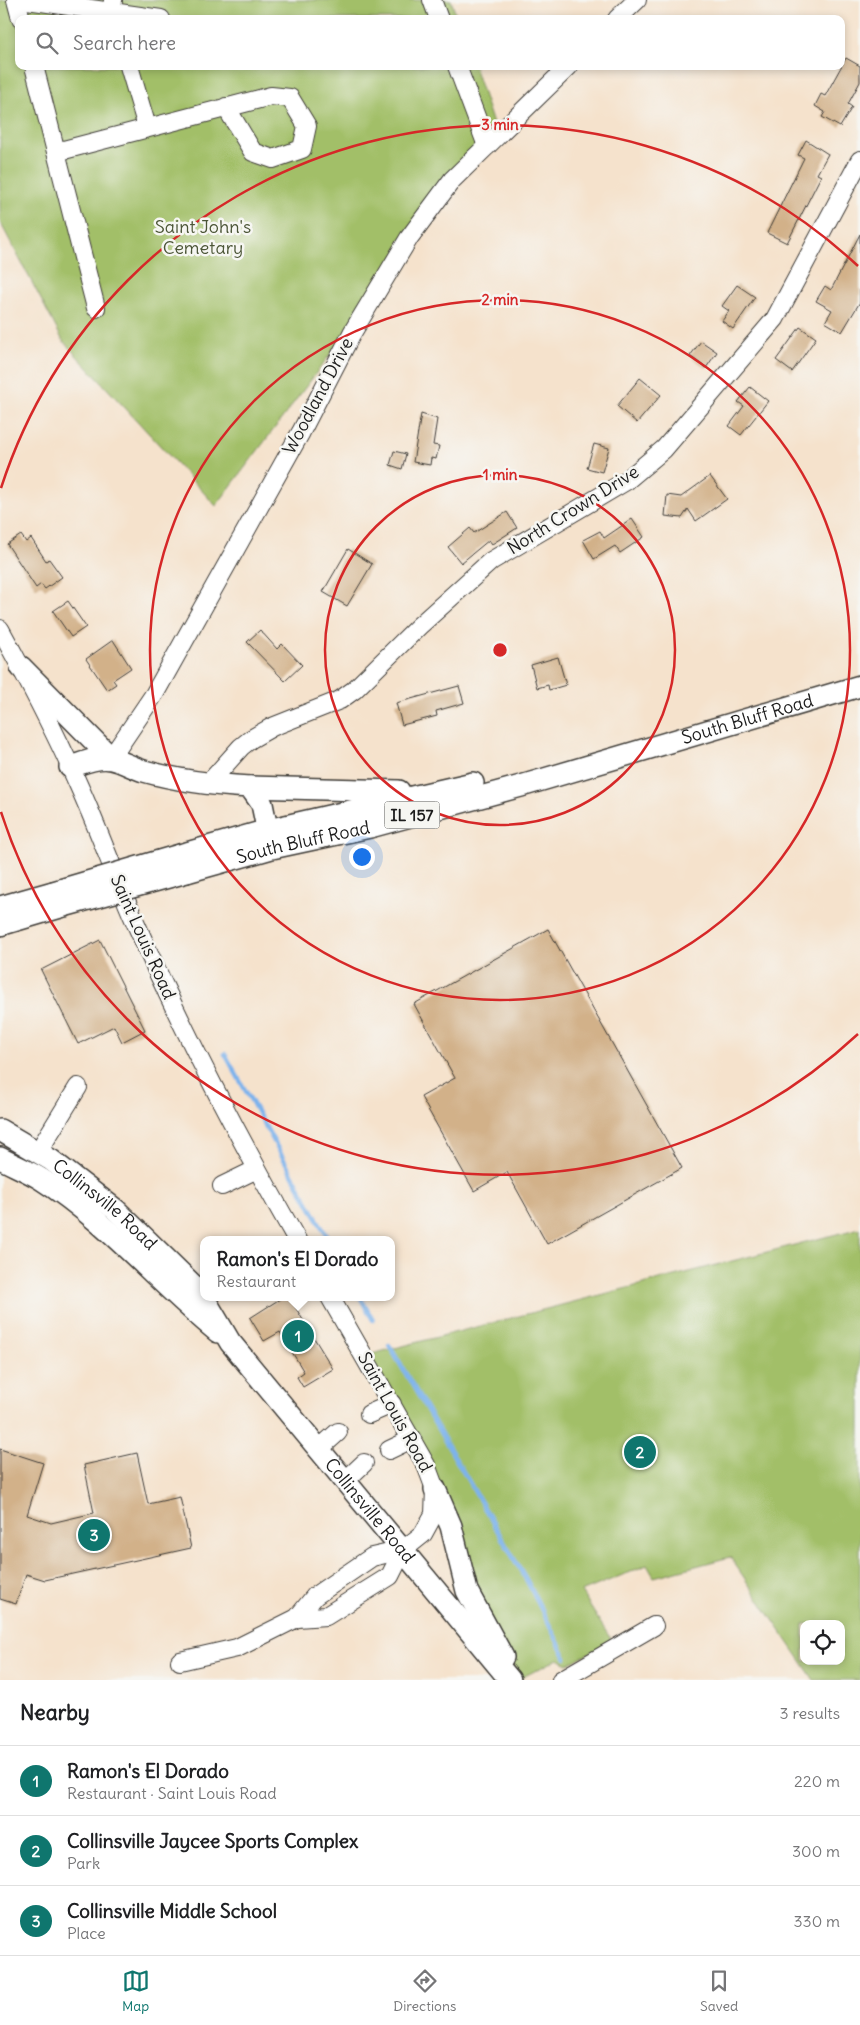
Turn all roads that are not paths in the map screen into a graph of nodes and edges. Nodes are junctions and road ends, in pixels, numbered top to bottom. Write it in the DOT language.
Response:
graph roads {
  1 [pos="16,0"];
  2 [pos="27,0"];
  3 [pos="432,0"];
  4 [pos="637,0"];
  5 [pos="113,10"];
  6 [pos="20,15"];
  7 [pos="140,15"];
  8 [pos="438,15"];
  9 [pos="621,15"];
  10 [pos="35,70"];
  11 [pos="130,70"];
  12 [pos="458,70"];
  13 [pos="565,70"];
  14 [pos="226,107"];
  15 [pos="147,127"];
  16 [pos="487,146"];
  17 [pos="56,152"];
  18 [pos="860,160"];
  19 [pos="96,308"];
  20 [pos="0,629"];
  21 [pos="21,667"];
  22 [pos="860,686"];
  23 [pos="635,751"];
  24 [pos="111,758"];
  25 [pos="70,767"];
  26 [pos="208,784"];
  27 [pos="250,787"];
  28 [pos="449,789"];
  29 [pos="270,839"];
  30 [pos="58,899"];
  31 [pos="0,907"];
  32 [pos="0,924"];
  33 [pos="78,1087"];
  34 [pos="0,1130"];
  35 [pos="38,1152"];
  36 [pos="0,1158"];
  37 [pos="257,1169"];
  38 [pos="26,1171"];
  39 [pos="222,1186"];
  40 [pos="295,1236"];
  41 [pos="200,1292"];
  42 [pos="206,1301"];
  43 [pos="332,1301"];
  44 [pos="230,1342"];
  45 [pos="392,1404"];
  46 [pos="369,1414"];
  47 [pos="338,1432"];
  48 [pos="412,1439"];
  49 [pos="319,1449"];
  50 [pos="389,1450"];
  51 [pos="364,1463"];
  52 [pos="345,1481"];
  53 [pos="435,1489"];
  54 [pos="402,1550"];
  55 [pos="297,1618"];
  56 [pos="654,1626"];
  57 [pos="180,1662"];
  58 [pos="510,1680"];
  59 [pos="515,1680"];
  60 [pos="561,1680"];
  1 -- 6 [label="street"];
  2 -- 5 [label="street"];
  3 -- 8 [label="street"];
  4 -- 9 [label="street"];
  5 -- 7 [label="street"];
  10 -- 17 [label="street"];
  11 -- 15 [label="street"];
  12 -- 16 [label="street"];
  13 -- 16 [label="street, Woodland Drive"];
  14 -- 14 [label="street"];
  14 -- 15 [label="street"];
  15 -- 17 [label="street"];
  16 -- 24 [label="street, Woodland Drive"];
  17 -- 19 [label="street"];
  18 -- 26 [label="street, North Crown Drive"];
  20 -- 21 [label="street, Saint Louis Road"];
  21 -- 24 [label="main road"];
  21 -- 25 [label="street, Saint Louis Road"];
  22 -- 23 [label="main road, South Bluff Road / IL 157"];
  23 -- 28 [label="main road, South Bluff Road / IL 157"];
  23 -- 29 [label="main road, South Bluff Road / IL 157"];
  24 -- 25 [label="main road"];
  24 -- 26 [label="main road"];
  25 -- 37 [label="street, Saint Louis Road"];
  26 -- 27 [label="main road"];
  27 -- 28 [label="main road"];
  27 -- 29 [label="main road"];
  28 -- 29 [label="main road, South Bluff Road / IL 157"];
  29 -- 30 [label="main road, South Bluff Road / IL 157, bridge"];
  30 -- 31 [label="main road, South Bluff Road / IL 157"];
  30 -- 32 [label="main road, South Bluff Road / IL 157"];
  33 -- 35 [label="street"];
  34 -- 35 [label="main road, Collinsville Road"];
  35 -- 38 [label="main road"];
  35 -- 41 [label="main road, Collinsville Road"];
  36 -- 38 [label="main road, Collinsville Road"];
  37 -- 39 [label="street"];
  37 -- 40 [label="street, Saint Louis Road"];
  38 -- 44 [label="main road, Collinsville Road"];
  42 -- 44 [label="main road, Collinsville Road"];
  43 -- 45 [label="street, Saint Louis Road"];
  44 -- 49 [label="main road, Collinsville Road"];
  45 -- 46 [label="street"];
  45 -- 48 [label="street, Saint Louis Road"];
  47 -- 49 [label="street"];
  48 -- 50 [label="street"];
  48 -- 53 [label="street, Saint Louis Road"];
  49 -- 52 [label="main road, Collinsville Road"];
  51 -- 52 [label="street"];
  52 -- 54 [label="main road, Collinsville Road"];
  53 -- 54 [label="street, Saint Louis Road"];
  53 -- 59 [label="main road"];
  54 -- 55 [label="street"];
  54 -- 55 [label="street"];
  54 -- 58 [label="main road, Collinsville Road"];
  55 -- 57 [label="street"];
  56 -- 60 [label="street"];
}
